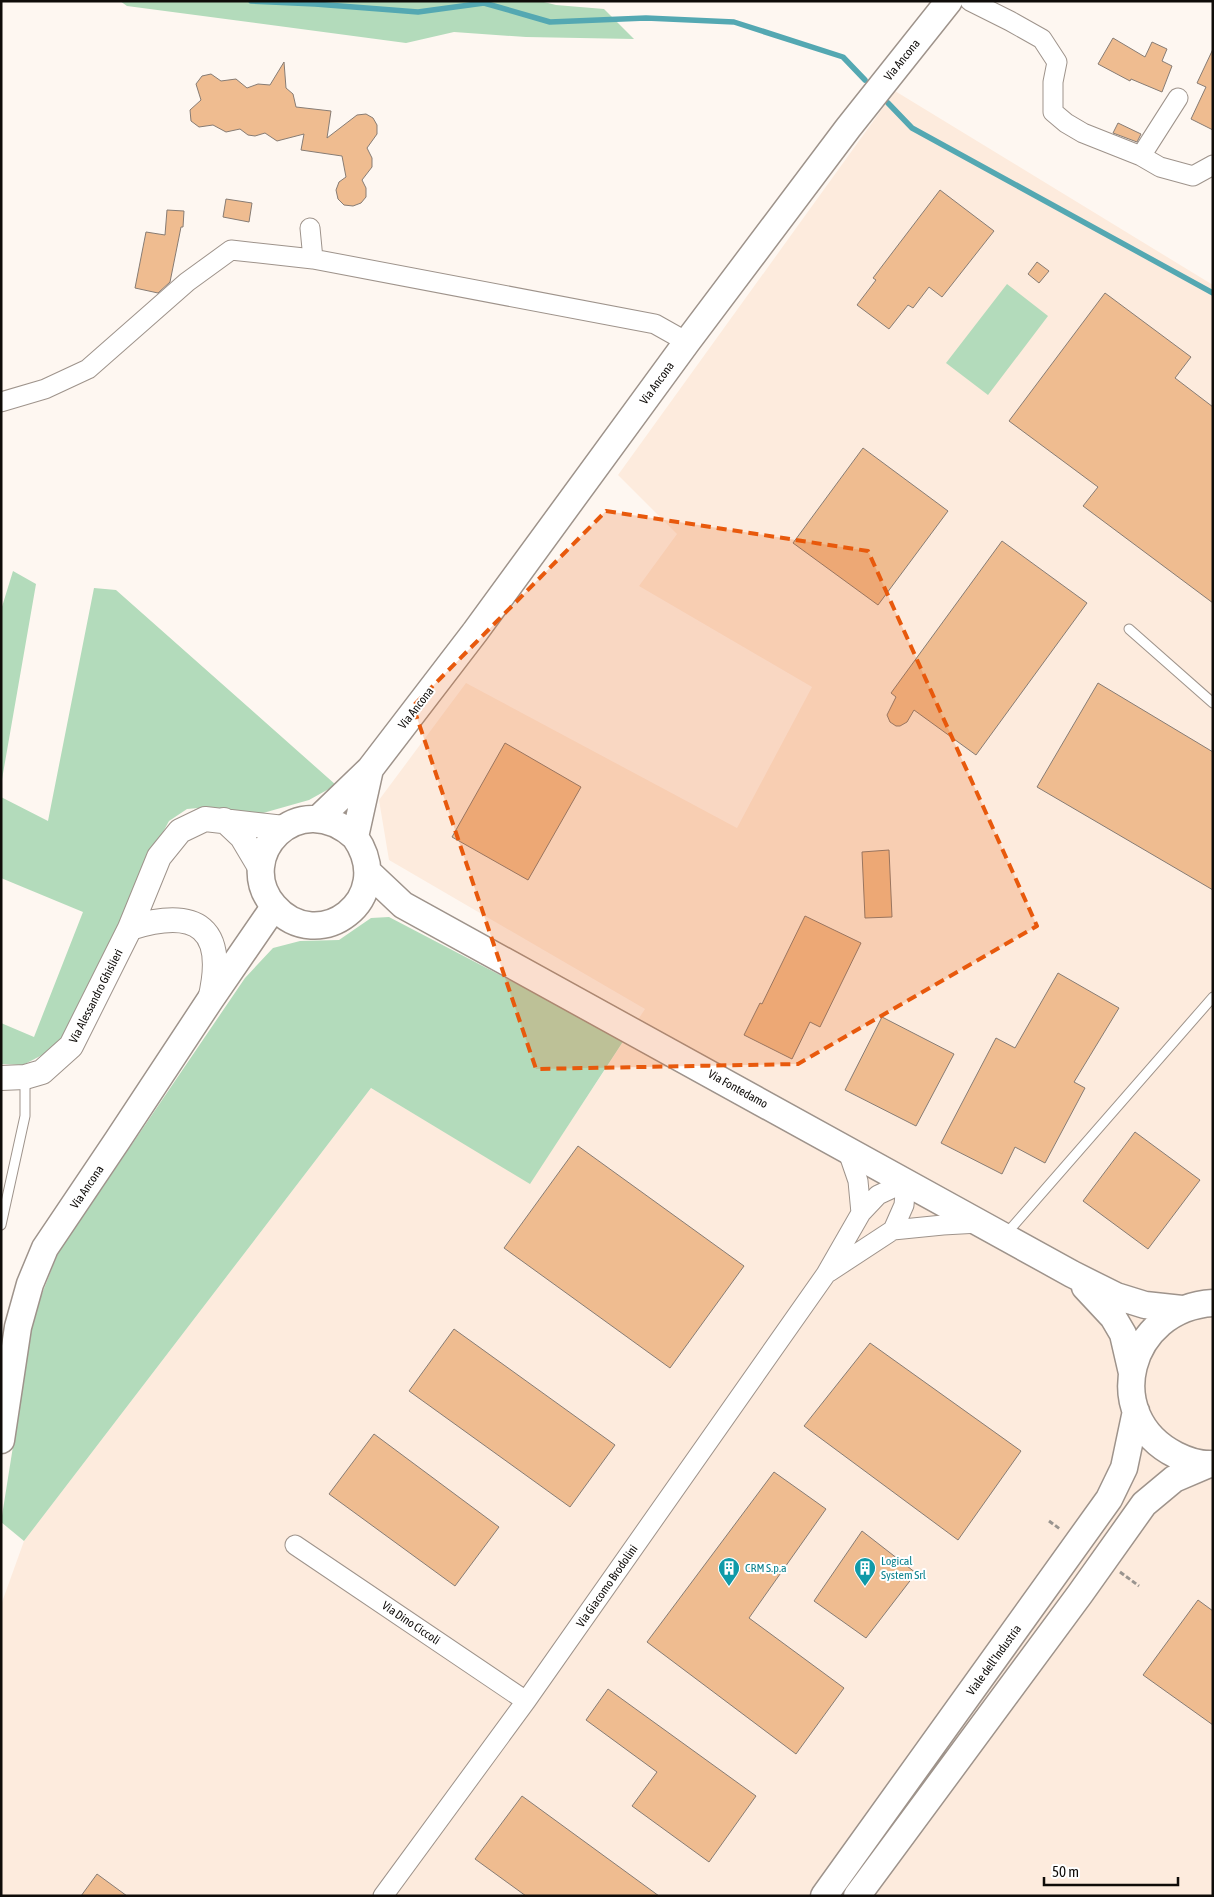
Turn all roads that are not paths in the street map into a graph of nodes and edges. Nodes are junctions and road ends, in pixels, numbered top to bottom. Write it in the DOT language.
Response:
graph roads {
  1 [pos="949,1"];
  2 [pos="970,1"];
  3 [pos="1178,98"];
  4 [pos="1141,156"];
  5 [pos="1213,165"];
  6 [pos="310,228"];
  7 [pos="313,259"];
  8 [pos="687,342"];
  9 [pos="1,402"];
  10 [pos="1129,629"];
  11 [pos="1213,703"];
  12 [pos="370,768"];
  13 [pos="319,818"];
  14 [pos="224,820"];
  15 [pos="284,828"];
  16 [pos="355,837"];
  17 [pos="261,869"];
  18 [pos="368,872"];
  19 [pos="403,905"];
  20 [pos="274,907"];
  21 [pos="355,907"];
  22 [pos="296,922"];
  23 [pos="130,928"];
  24 [pos="238,961"];
  25 [pos="1213,997"];
  26 [pos="210,1000"];
  27 [pos="25,1077"];
  28 [pos="1,1078"];
  29 [pos="847,1149"];
  30 [pos="906,1182"];
  31 [pos="861,1213"];
  32 [pos="2,1220"];
  33 [pos="980,1223"];
  34 [pos="893,1230"];
  35 [pos="1004,1236"];
  36 [pos="826,1274"];
  37 [pos="1072,1274"];
  38 [pos="1213,1303"];
  39 [pos="1182,1309"];
  40 [pos="1132,1373"];
  41 [pos="1136,1411"];
  42 [pos="1,1440"];
  43 [pos="1211,1464"];
  44 [pos="296,1545"];
  45 [pos="526,1702"];
  46 [pos="383,1896"];
  47 [pos="824,1896"];
  48 [pos="857,1896"];
  1 -- 8 [label="main road, Via Ancona"];
  2 -- 4 [label="street"];
  3 -- 4 [label="street"];
  4 -- 5 [label="street"];
  6 -- 7 [label="street"];
  7 -- 8 [label="street"];
  7 -- 9 [label="street"];
  8 -- 12 [label="main road, Via Ancona"];
  10 -- 11 [label="lane"];
  12 -- 13 [label="main road, Via Ancona"];
  12 -- 16 [label="main road, Via Ancona"];
  13 -- 15 [label="main road"];
  13 -- 16 [label="main road"];
  14 -- 15 [label="street, Via Alessandro Ghislieri"];
  14 -- 17 [label="street"];
  14 -- 23 [label="street, Via Alessandro Ghislieri"];
  15 -- 17 [label="main road"];
  16 -- 18 [label="main road"];
  17 -- 20 [label="main road"];
  18 -- 19 [label="main road, Via Fontedamo"];
  18 -- 21 [label="main road"];
  19 -- 21 [label="main road"];
  19 -- 29 [label="main road, Via Fontedamo"];
  20 -- 22 [label="main road"];
  20 -- 24 [label="main road, Via Ancona"];
  21 -- 22 [label="main road"];
  22 -- 24 [label="main road, Via Ancona"];
  23 -- 26 [label="street"];
  23 -- 27 [label="street, Via Alessandro Ghislieri"];
  24 -- 26 [label="main road, Via Ancona"];
  25 -- 35 [label="lane"];
  26 -- 42 [label="main road, Via Ancona"];
  27 -- 28 [label="street, Via Alessandro Ghislieri"];
  27 -- 32 [label="lane"];
  29 -- 30 [label="main road, Via Fontedamo"];
  29 -- 31 [label="street"];
  30 -- 31 [label="street, Via Giacomo Brodolini"];
  30 -- 33 [label="main road, Via Fontedamo"];
  30 -- 34 [label="street"];
  31 -- 36 [label="street, Via Giacomo Brodolini"];
  33 -- 34 [label="street, Via Giacomo Brodolini"];
  33 -- 35 [label="main road, Via Fontedamo"];
  34 -- 36 [label="street, Via Giacomo Brodolini"];
  35 -- 37 [label="main road, Via Fontedamo"];
  36 -- 45 [label="street, Via Giacomo Brodolini"];
  37 -- 39 [label="main road, Via Fontedamo"];
  37 -- 40 [label="main road, Via Fontedamo"];
  38 -- 39 [label="main road, Via Fontedamo"];
  39 -- 40 [label="main road, Via Fontedamo"];
  40 -- 41 [label="main road, Via Fontedamo"];
  41 -- 43 [label="main road, Via Fontedamo"];
  41 -- 47 [label="main road, Viale dell'Industria"];
  43 -- 48 [label="main road"];
  44 -- 45 [label="street, Via Dino Ciccoli"];
  45 -- 46 [label="street, Via Giacomo Brodolini"];
}
